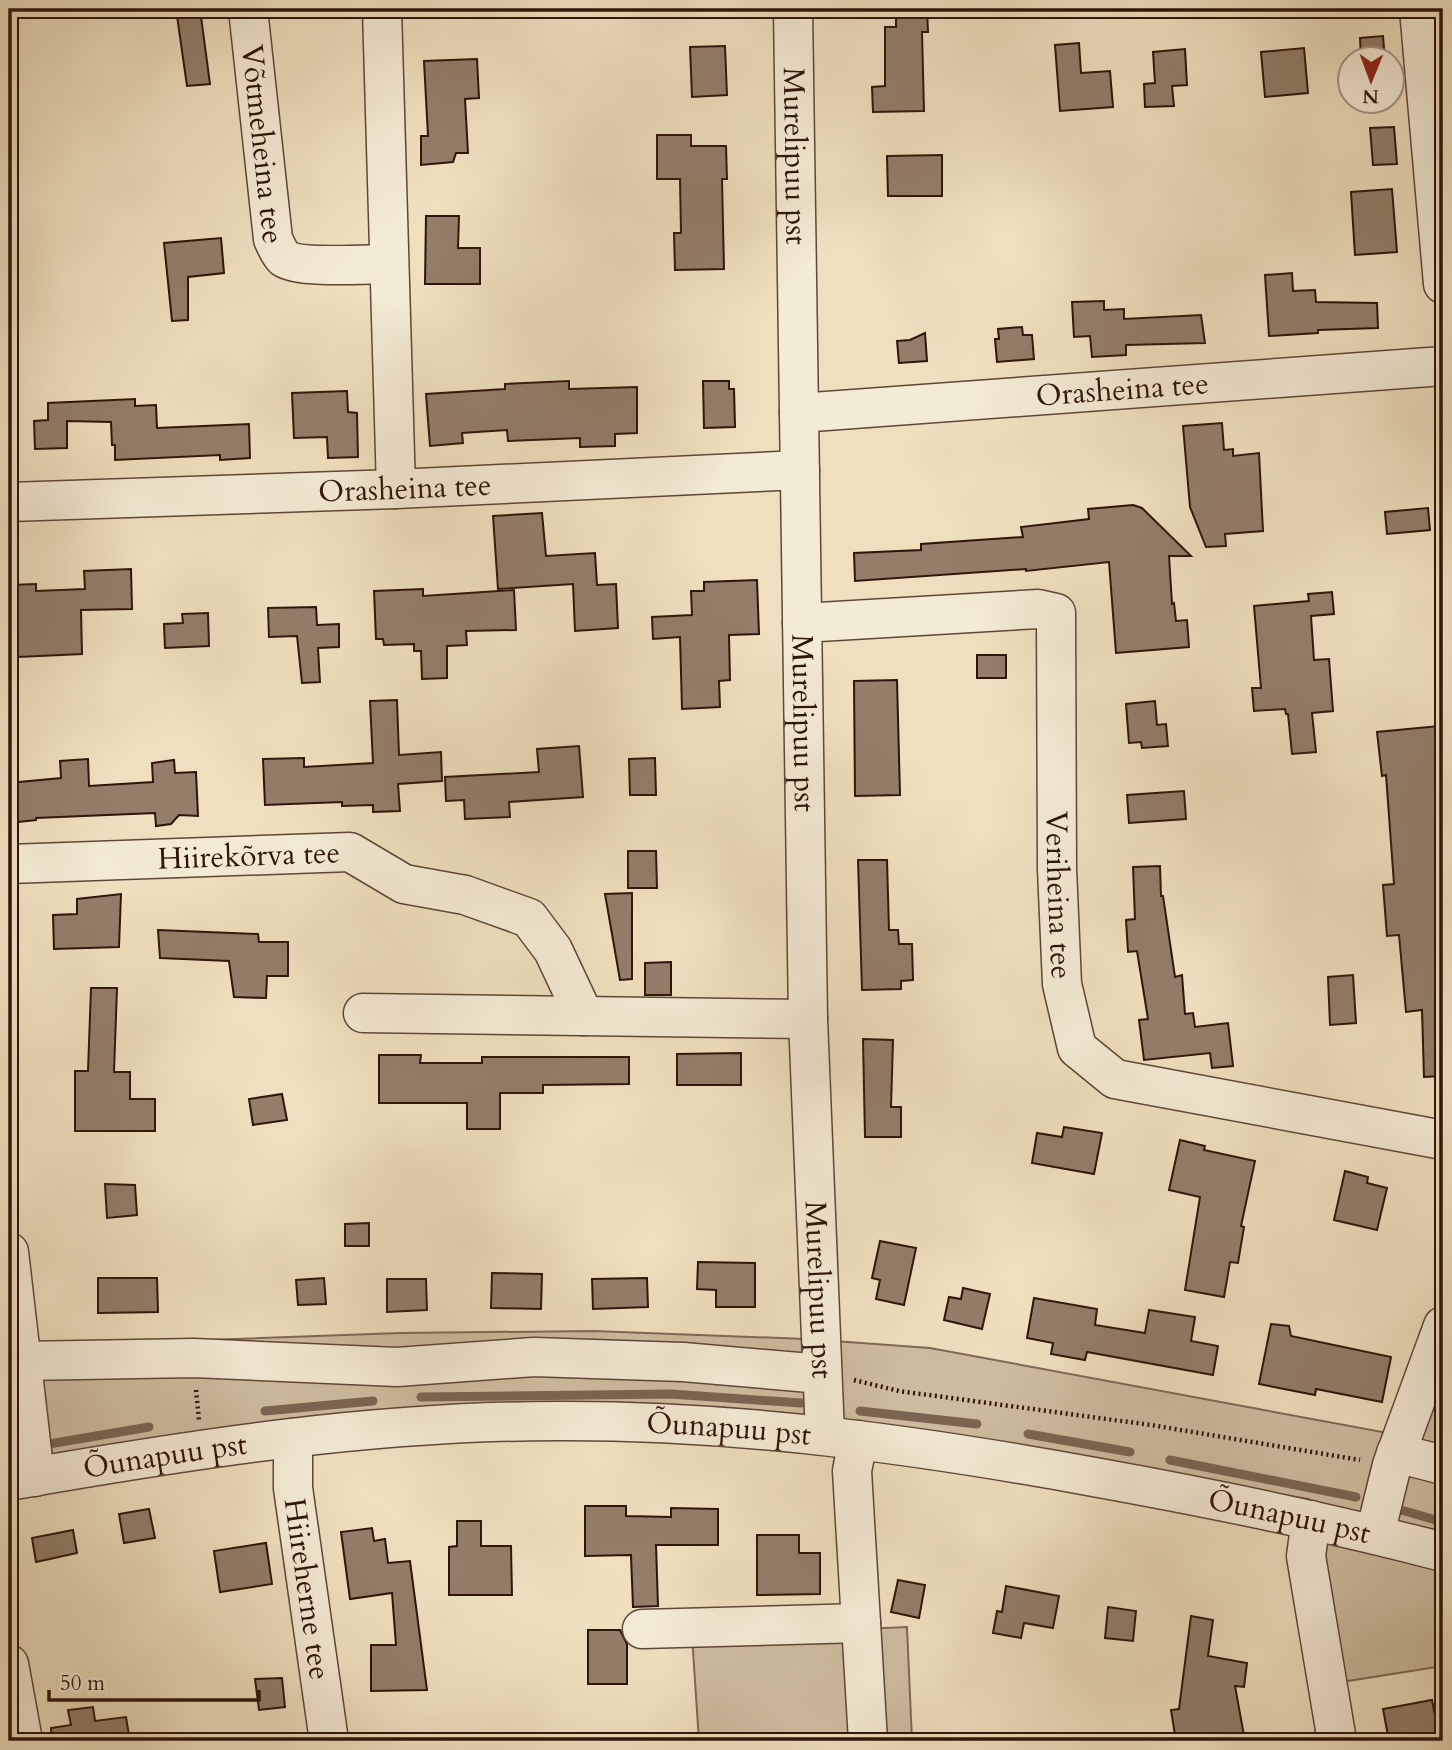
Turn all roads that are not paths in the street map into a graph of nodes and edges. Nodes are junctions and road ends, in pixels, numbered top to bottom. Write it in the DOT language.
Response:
graph roads {
  1 [pos="248,9"];
  2 [pos="382,9"];
  3 [pos="793,9"];
  4 [pos="1419,9"];
  5 [pos="388,264"];
  6 [pos="1443,284"];
  7 [pos="1443,366"];
  8 [pos="799,413"];
  9 [pos="800,470"];
  10 [pos="396,489"];
  11 [pos="9,502"];
  12 [pos="802,623"];
  13 [pos="9,864"];
  14 [pos="363,1013"];
  15 [pos="584,1016"];
  16 [pos="808,1019"];
  17 [pos="1443,1140"];
  18 [pos="9,1252"];
  19 [pos="1443,1325"];
  20 [pos="22,1361"];
  21 [pos="397,1367"];
  22 [pos="822,1374"];
  23 [pos="404,1428"];
  24 [pos="841,1437"];
  25 [pos="293,1438"];
  26 [pos="1394,1459"];
  27 [pos="1443,1465"];
  28 [pos="22,1479"];
  29 [pos="1311,1520"];
  30 [pos="1375,1534"];
  31 [pos="1443,1552"];
  32 [pos="861,1623"];
  33 [pos="642,1629"];
  34 [pos="9,1664"];
  35 [pos="23,1741"];
  36 [pos="329,1741"];
  37 [pos="868,1741"];
  38 [pos="1336,1741"];
  1 -- 5 [label="street, Võtmeheina tee"];
  2 -- 5 [label="street"];
  3 -- 8 [label="street, Murelipuu pst"];
  4 -- 6 [label="street"];
  5 -- 10 [label="street"];
  7 -- 8 [label="street, Orasheina tee"];
  8 -- 9 [label="street, Murelipuu pst"];
  9 -- 10 [label="street, Orasheina tee"];
  9 -- 12 [label="street, Murelipuu pst"];
  10 -- 11 [label="street, Orasheina tee"];
  12 -- 16 [label="street, Murelipuu pst"];
  12 -- 17 [label="street, Veriheina tee"];
  13 -- 15 [label="street, Hiirekõrva tee"];
  14 -- 15 [label="street"];
  15 -- 16 [label="street"];
  16 -- 22 [label="street, Murelipuu pst"];
  18 -- 20 [label="street"];
  19 -- 26 [label="street"];
  20 -- 21 [label="street"];
  20 -- 28 [label="street"];
  21 -- 22 [label="street"];
  21 -- 23 [label="street"];
  22 -- 24 [label="street, Murelipuu pst"];
  23 -- 24 [label="street, Õunapuu pst"];
  23 -- 25 [label="street, Õunapuu pst"];
  24 -- 29 [label="street, Õunapuu pst"];
  24 -- 32 [label="street, Murelipuu pst"];
  25 -- 28 [label="street, Õunapuu pst"];
  25 -- 36 [label="street, Hiireherne tee"];
  26 -- 27 [label="street"];
  26 -- 30 [label="street"];
  29 -- 30 [label="street, Õunapuu pst"];
  29 -- 38 [label="street"];
  30 -- 31 [label="street, Õunapuu pst"];
  32 -- 33 [label="street"];
  32 -- 37 [label="street, Murelipuu pst"];
  34 -- 35 [label="street"];
}
